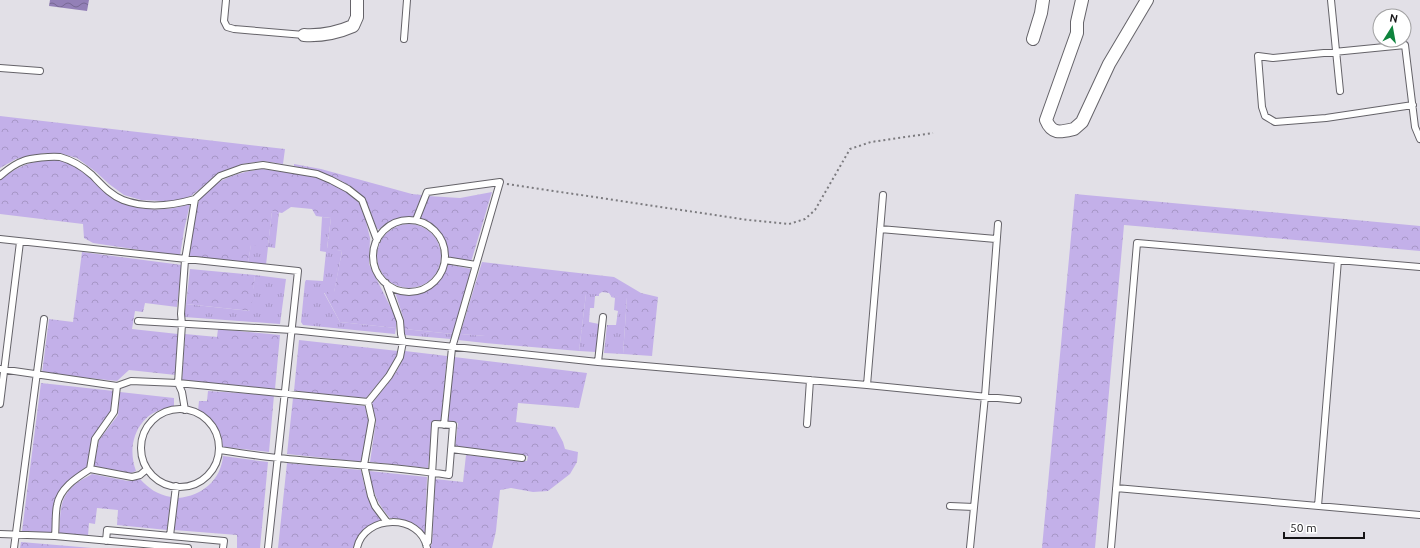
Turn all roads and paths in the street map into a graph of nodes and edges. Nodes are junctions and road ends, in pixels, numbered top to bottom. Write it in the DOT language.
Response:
graph roads {
  1 [pos="226,0"];
  2 [pos="357,0"];
  3 [pos="407,0"];
  4 [pos="1043,0"];
  5 [pos="1082,0"];
  6 [pos="1147,0"];
  7 [pos="1331,0"];
  8 [pos="304,35"];
  9 [pos="404,38"];
  10 [pos="1033,39"];
  11 [pos="1336,52"];
  12 [pos="0,68"];
  13 [pos="40,71"];
  14 [pos="1340,91"];
  15 [pos="1413,106"];
  16 [pos="933,133"];
  17 [pos="1420,139"];
  18 [pos="0,176"];
  19 [pos="500,182"];
  20 [pos="883,195"];
  21 [pos="195,199"];
  22 [pos="416,220"];
  23 [pos="998,224"];
  24 [pos="880,229"];
  25 [pos="0,239"];
  26 [pos="996,239"];
  27 [pos="377,240"];
  28 [pos="20,242"];
  29 [pos="185,260"];
  30 [pos="445,260"];
  31 [pos="1338,260"];
  32 [pos="476,265"];
  33 [pos="1420,267"];
  34 [pos="386,283"];
  35 [pos="603,317"];
  36 [pos="44,319"];
  37 [pos="138,321"];
  38 [pos="182,324"];
  39 [pos="292,330"];
  40 [pos="403,342"];
  41 [pos="452,348"];
  42 [pos="598,362"];
  43 [pos="2,370"];
  44 [pos="37,374"];
  45 [pos="810,380"];
  46 [pos="178,383"];
  47 [pos="867,385"];
  48 [pos="117,386"];
  49 [pos="285,393"];
  50 [pos="985,396"];
  51 [pos="1018,400"];
  52 [pos="368,402"];
  53 [pos="0,404"];
  54 [pos="185,410"];
  55 [pos="806,424"];
  56 [pos="444,425"];
  57 [pos="451,449"];
  58 [pos="220,450"];
  59 [pos="278,458"];
  60 [pos="522,458"];
  61 [pos="364,465"];
  62 [pos="90,469"];
  63 [pos="147,469"];
  64 [pos="431,472"];
  65 [pos="176,486"];
  66 [pos="1116,488"];
  67 [pos="950,506"];
  68 [pos="1318,506"];
  69 [pos="974,507"];
  70 [pos="1420,515"];
  71 [pos="387,522"];
  72 [pos="0,534"];
  73 [pos="16,535"];
  74 [pos="55,536"];
  75 [pos="170,536"];
  76 [pos="106,541"];
  77 [pos="427,546"];
  78 [pos="14,548"];
  79 [pos="188,548"];
  80 [pos="223,548"];
  81 [pos="268,548"];
  82 [pos="357,548"];
  83 [pos="970,548"];
  84 [pos="1111,548"];
  1 -- 8 [label="lane"];
  2 -- 8 [label="street"];
  3 -- 9 [label="lane"];
  4 -- 10 [label="street"];
  5 -- 6 [label="street"];
  7 -- 11 [label="lane"];
  11 -- 14 [label="lane"];
  11 -- 15 [label="lane"];
  11 -- 15 [label="lane"];
  12 -- 13 [label="lane"];
  15 -- 17 [label="lane"];
  16 -- 19 [label="path"];
  18 -- 21 [label="lane"];
  19 -- 22 [label="lane"];
  19 -- 32 [label="lane"];
  20 -- 24 [label="lane"];
  21 -- 27 [label="lane"];
  21 -- 29 [label="lane"];
  22 -- 27 [label="lane"];
  22 -- 30 [label="lane"];
  23 -- 26 [label="lane"];
  24 -- 26 [label="lane"];
  24 -- 47 [label="lane"];
  25 -- 28 [label="lane"];
  26 -- 50 [label="lane"];
  27 -- 34 [label="lane"];
  28 -- 29 [label="lane"];
  28 -- 43 [label="lane"];
  29 -- 38 [label="lane"];
  29 -- 39 [label="lane"];
  30 -- 32 [label="lane"];
  30 -- 34 [label="lane"];
  31 -- 33 [label="lane"];
  31 -- 66 [label="lane"];
  31 -- 68 [label="lane"];
  32 -- 41 [label="lane"];
  34 -- 40 [label="lane"];
  35 -- 42 [label="lane"];
  36 -- 44 [label="lane"];
  37 -- 38 [label="lane"];
  38 -- 39 [label="lane"];
  38 -- 46 [label="lane"];
  39 -- 40 [label="lane"];
  39 -- 49 [label="lane"];
  40 -- 41 [label="lane"];
  40 -- 52 [label="lane"];
  41 -- 42 [label="lane"];
  41 -- 56 [label="lane"];
  42 -- 45 [label="lane"];
  43 -- 44 [label="lane"];
  43 -- 53 [label="lane"];
  44 -- 48 [label="lane"];
  44 -- 73 [label="lane"];
  45 -- 47 [label="lane"];
  45 -- 55 [label="lane"];
  46 -- 48 [label="lane"];
  46 -- 49 [label="lane"];
  46 -- 54 [label="lane"];
  47 -- 50 [label="lane"];
  48 -- 62 [label="lane"];
  49 -- 52 [label="lane"];
  49 -- 59 [label="lane"];
  50 -- 51 [label="lane"];
  50 -- 69 [label="lane"];
  52 -- 61 [label="lane"];
  54 -- 58 [label="lane"];
  54 -- 63 [label="lane"];
  56 -- 57 [label="lane"];
  56 -- 64 [label="lane"];
  57 -- 60 [label="lane"];
  57 -- 64 [label="lane"];
  58 -- 59 [label="lane"];
  58 -- 65 [label="lane"];
  59 -- 61 [label="lane"];
  59 -- 81 [label="lane"];
  61 -- 64 [label="lane"];
  61 -- 71 [label="lane"];
  62 -- 63 [label="lane"];
  62 -- 74 [label="lane"];
  63 -- 65 [label="lane"];
  64 -- 77 [label="lane"];
  65 -- 75 [label="lane"];
  66 -- 68 [label="lane"];
  66 -- 84 [label="lane"];
  67 -- 69 [label="lane"];
  68 -- 70 [label="lane"];
  69 -- 83 [label="lane"];
  71 -- 77 [label="lane"];
  71 -- 82 [label="lane"];
  72 -- 73 [label="lane"];
  73 -- 74 [label="lane"];
  73 -- 78 [label="lane"];
  74 -- 76 [label="lane"];
  75 -- 76 [label="lane"];
  75 -- 80 [label="lane"];
  76 -- 79 [label="lane"];
}
